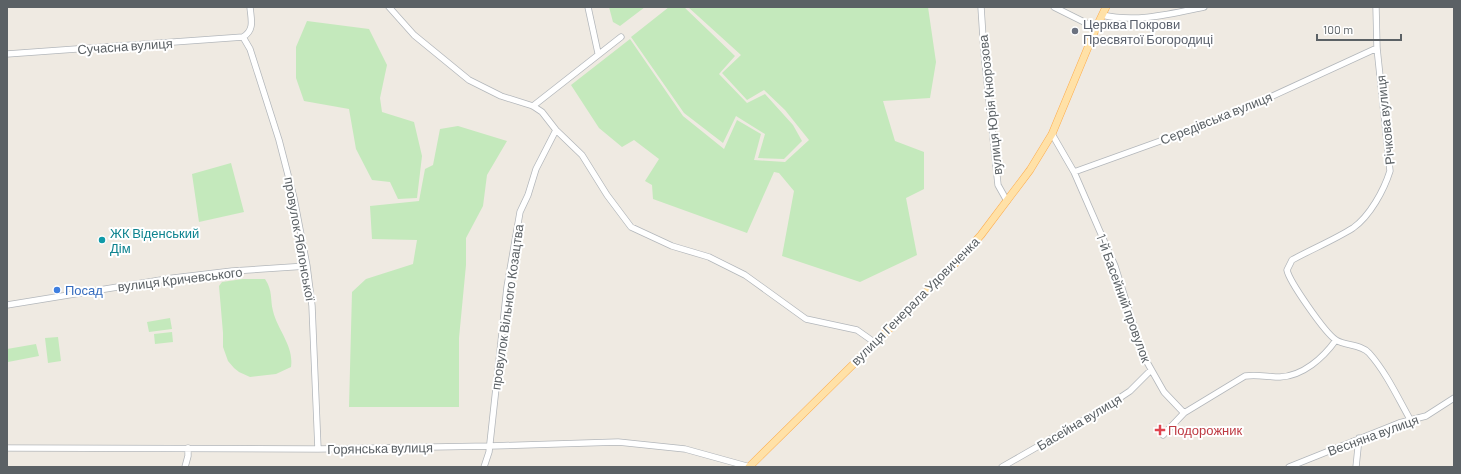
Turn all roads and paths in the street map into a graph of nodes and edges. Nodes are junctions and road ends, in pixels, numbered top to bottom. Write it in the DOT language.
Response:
graph roads {
  1 [pos="250,7"];
  2 [pos="389,7"];
  3 [pos="588,7"];
  4 [pos="981,7"];
  5 [pos="1054,7"];
  6 [pos="1106,7"];
  7 [pos="1204,7"];
  8 [pos="1376,7"];
  9 [pos="1102,15"];
  10 [pos="1096,28"];
  11 [pos="243,37"];
  12 [pos="621,37"];
  13 [pos="1377,48"];
  14 [pos="598,53"];
  15 [pos="7,54"];
  16 [pos="533,106"];
  17 [pos="556,130"];
  18 [pos="1052,134"];
  19 [pos="1074,172"];
  20 [pos="1007,201"];
  21 [pos="307,266"];
  22 [pos="7,305"];
  23 [pos="1336,340"];
  24 [pos="874,342"];
  25 [pos="1151,370"];
  26 [pos="1454,398"];
  27 [pos="1184,413"];
  28 [pos="1411,421"];
  29 [pos="1163,435"];
  30 [pos="1359,438"];
  31 [pos="490,446"];
  32 [pos="7,448"];
  33 [pos="188,448"];
  34 [pos="318,449"];
  35 [pos="185,467"];
  36 [pos="484,467"];
  37 [pos="750,467"];
  38 [pos="1002,467"];
  39 [pos="1289,467"];
  40 [pos="1356,467"];
  1 -- 11 [label="street"];
  2 -- 16 [label="street"];
  3 -- 14 [label="street"];
  4 -- 20 [label="street, вулиця Юрія Кнорозова"];
  5 -- 10 [label="street"];
  6 -- 9 [label="main road, вулиця Генерала Удовиченка"];
  7 -- 9 [label="street"];
  8 -- 13 [label="street, Річкова вулиця"];
  9 -- 10 [label="main road, вулиця Генерала Удовиченка"];
  10 -- 18 [label="main road, вулиця Генерала Удовиченка"];
  11 -- 15 [label="street, Сучасна вулиця"];
  11 -- 21 [label="street, провулок Яблонської"];
  12 -- 14 [label="street"];
  13 -- 19 [label="street, Середівська вулиця"];
  13 -- 23 [label="street, Річкова вулиця"];
  14 -- 16 [label="street"];
  16 -- 17 [label="street"];
  17 -- 24 [label="street"];
  17 -- 31 [label="street, провулок Вільного Козацтва"];
  18 -- 19 [label="street, 1-й Басейний провулок"];
  18 -- 20 [label="main road, вулиця Генерала Удовиченка"];
  19 -- 25 [label="street, 1-й Басейний провулок"];
  20 -- 24 [label="main road, вулиця Генерала Удовиченка"];
  21 -- 22 [label="street, вулиця Кричевського"];
  21 -- 34 [label="street, провулок Яблонської"];
  23 -- 27 [label="street"];
  23 -- 28 [label="street, Річкова вулиця"];
  24 -- 37 [label="main road, вулиця Генерала Удовиченка"];
  25 -- 27 [label="street, 1-й Басейний провулок"];
  25 -- 38 [label="street, Басейна вулиця"];
  26 -- 28 [label="street, Весняна вулиця"];
  27 -- 29 [label="street"];
  28 -- 30 [label="street, Весняна вулиця"];
  30 -- 39 [label="street, Весняна вулиця"];
  30 -- 40 [label="street"];
  31 -- 34 [label="street, Горянська вулиця"];
  31 -- 36 [label="street, провулок Вільного Козацтва"];
  31 -- 37 [label="street, Горянська вулиця"];
  32 -- 33 [label="street, Горянська вулиця"];
  33 -- 34 [label="street, Горянська вулиця"];
  33 -- 35 [label="street"];
}
